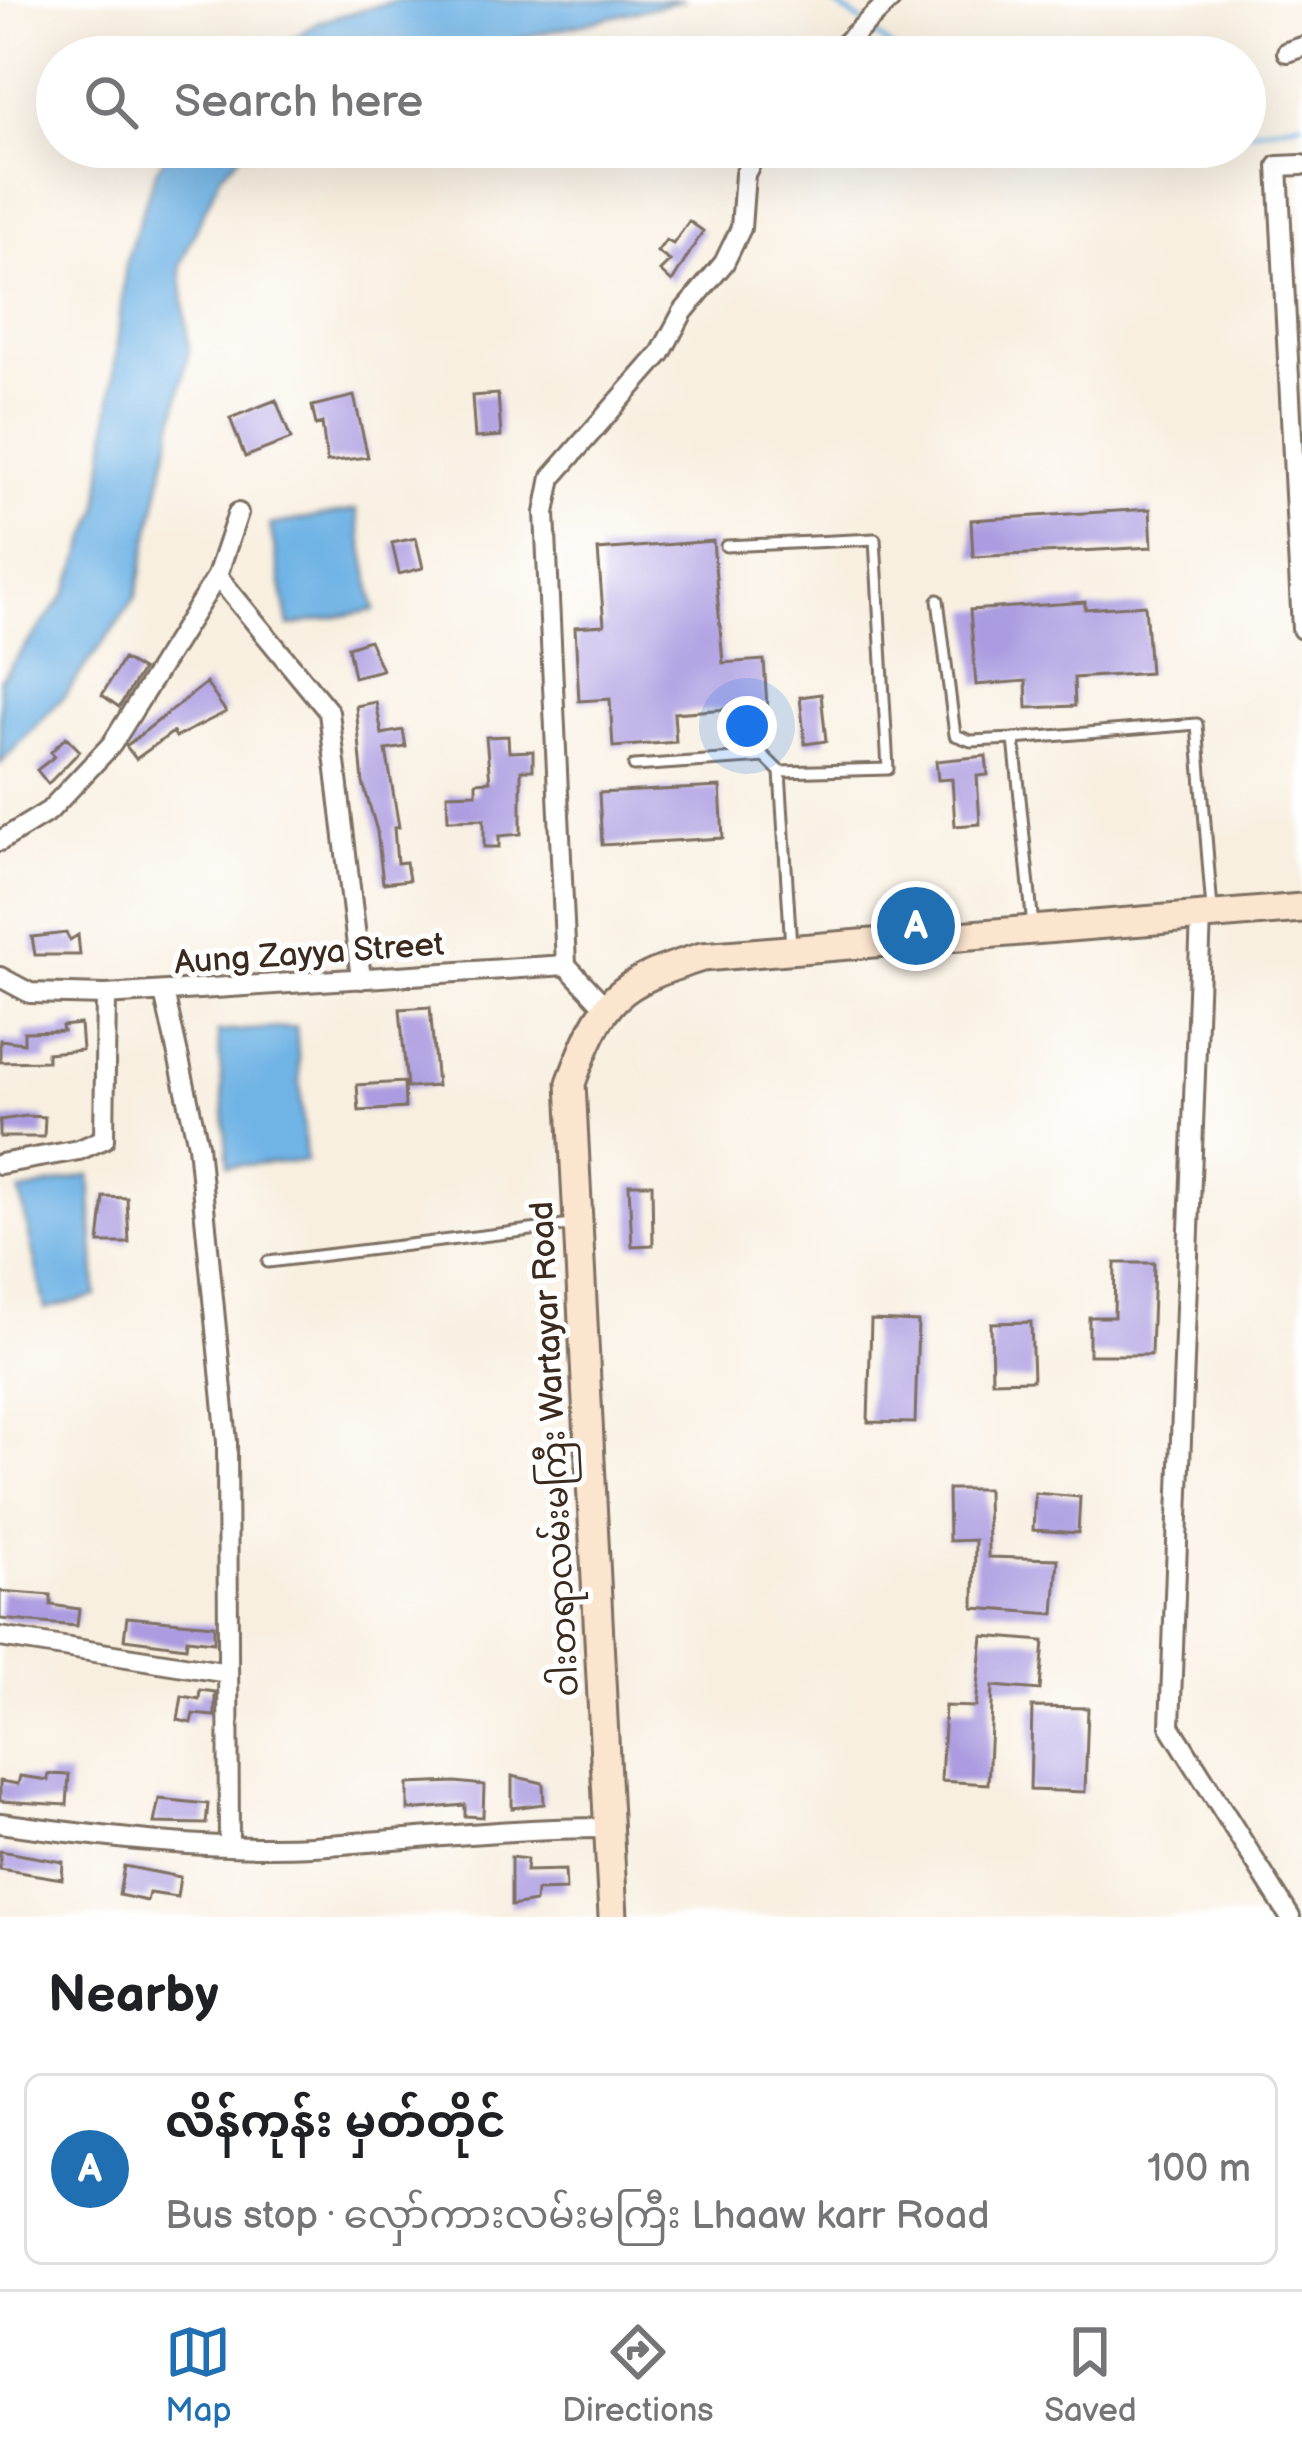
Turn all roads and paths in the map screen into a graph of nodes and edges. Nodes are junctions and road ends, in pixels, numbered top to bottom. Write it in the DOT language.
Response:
graph roads {
  1 [pos="890,0"];
  2 [pos="853,36"];
  3 [pos="1302,165"];
  4 [pos="748,168"];
  5 [pos="1297,430"];
  6 [pos="238,513"];
  7 [pos="726,546"];
  8 [pos="217,575"];
  9 [pos="938,600"];
  10 [pos="1302,629"];
  11 [pos="1014,739"];
  12 [pos="634,766"];
  13 [pos="780,772"];
  14 [pos="0,842"];
  15 [pos="1302,908"];
  16 [pos="1207,915"];
  17 [pos="1034,926"];
  18 [pos="791,950"];
  19 [pos="566,965"];
  20 [pos="0,977"];
  21 [pos="361,979"];
  22 [pos="164,992"];
  23 [pos="106,995"];
  24 [pos="613,999"];
  25 [pos="0,1164"];
  26 [pos="578,1224"];
  27 [pos="268,1262"];
  28 [pos="0,1636"];
  29 [pos="227,1672"];
  30 [pos="0,1823"];
  31 [pos="608,1828"];
  32 [pos="229,1845"];
  33 [pos="613,1917"];
  34 [pos="1290,1917"];
  1 -- 2 [label="street"];
  3 -- 5 [label="street"];
  4 -- 19 [label="street"];
  5 -- 10 [label="street"];
  6 -- 8 [label="street"];
  7 -- 13 [label="lane"];
  8 -- 14 [label="street"];
  8 -- 21 [label="street"];
  9 -- 11 [label="lane"];
  11 -- 16 [label="lane"];
  11 -- 17 [label="lane"];
  12 -- 13 [label="lane"];
  13 -- 18 [label="lane"];
  15 -- 16 [label="street"];
  16 -- 17 [label="street"];
  16 -- 34 [label="street"];
  17 -- 18 [label="street"];
  18 -- 24 [label="street"];
  19 -- 21 [label="street, Aung Zayya Street"];
  19 -- 24 [label="street"];
  20 -- 23 [label="street, Aung Zayya Street"];
  21 -- 22 [label="street, Aung Zayya Street"];
  22 -- 23 [label="street, Aung Zayya Street"];
  22 -- 29 [label="street"];
  23 -- 25 [label="street"];
  24 -- 26 [label="street, ဝါးတရာလမ်းမကြီး Wartayar Road"];
  26 -- 27 [label="lane"];
  26 -- 31 [label="street, ဝါးတရာလမ်းမကြီး Wartayar Road"];
  28 -- 29 [label="street"];
  29 -- 32 [label="street"];
  30 -- 32 [label="street"];
  31 -- 32 [label="street"];
  31 -- 33 [label="street, ဝါးတရာလမ်းမကြီး Wartayar Road"];
}
